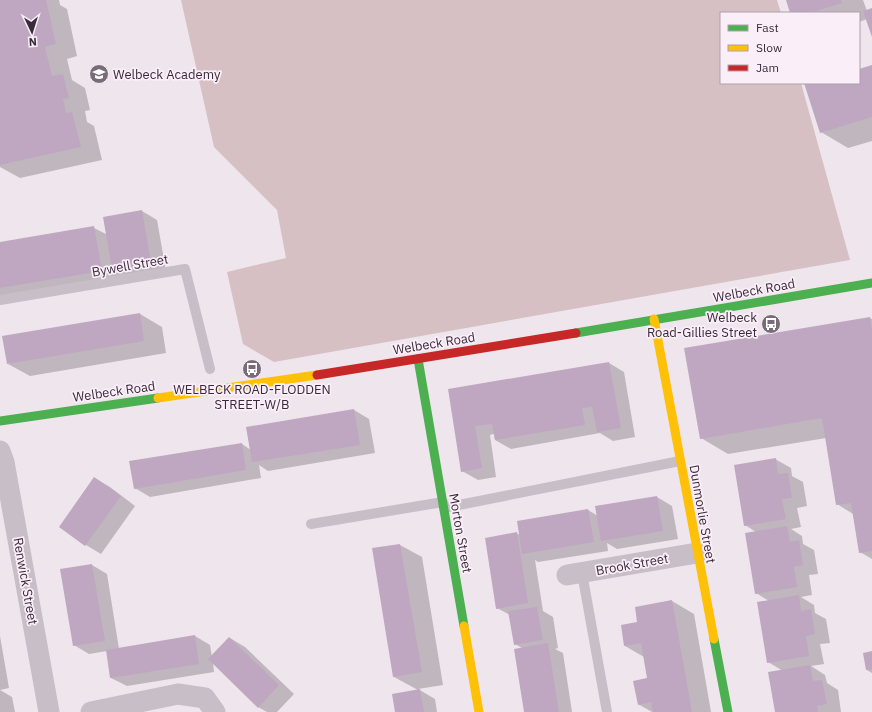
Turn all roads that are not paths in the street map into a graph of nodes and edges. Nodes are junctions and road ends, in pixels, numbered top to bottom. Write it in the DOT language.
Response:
graph roads {
  1 [pos="872,283"];
  2 [pos="0,300"];
  3 [pos="654,319"];
  4 [pos="418,359"];
  5 [pos="210,369"];
  6 [pos="0,421"];
  7 [pos="0,451"];
  8 [pos="680,461"];
  9 [pos="443,505"];
  10 [pos="311,524"];
  11 [pos="697,553"];
  12 [pos="575,574"];
  13 [pos="50,712"];
  14 [pos="91,712"];
  15 [pos="215,712"];
  16 [pos="479,712"];
  17 [pos="607,712"];
  18 [pos="728,712"];
  1 -- 3 [label="main road, Welbeck Road"];
  2 -- 5 [label="lane, Bywell Street"];
  3 -- 4 [label="main road, Welbeck Road"];
  3 -- 8 [label="main road, Dunmorlie Street"];
  4 -- 6 [label="main road, Welbeck Road"];
  4 -- 9 [label="main road, Morton Street"];
  7 -- 13 [label="street, Renwick Street"];
  8 -- 9 [label="lane"];
  8 -- 11 [label="main road, Dunmorlie Street"];
  9 -- 10 [label="lane"];
  9 -- 16 [label="main road, Morton Street"];
  11 -- 12 [label="street, Brook Street"];
  11 -- 18 [label="main road, Dunmorlie Street"];
  12 -- 17 [label="lane"];
  14 -- 15 [label="street"];
}
